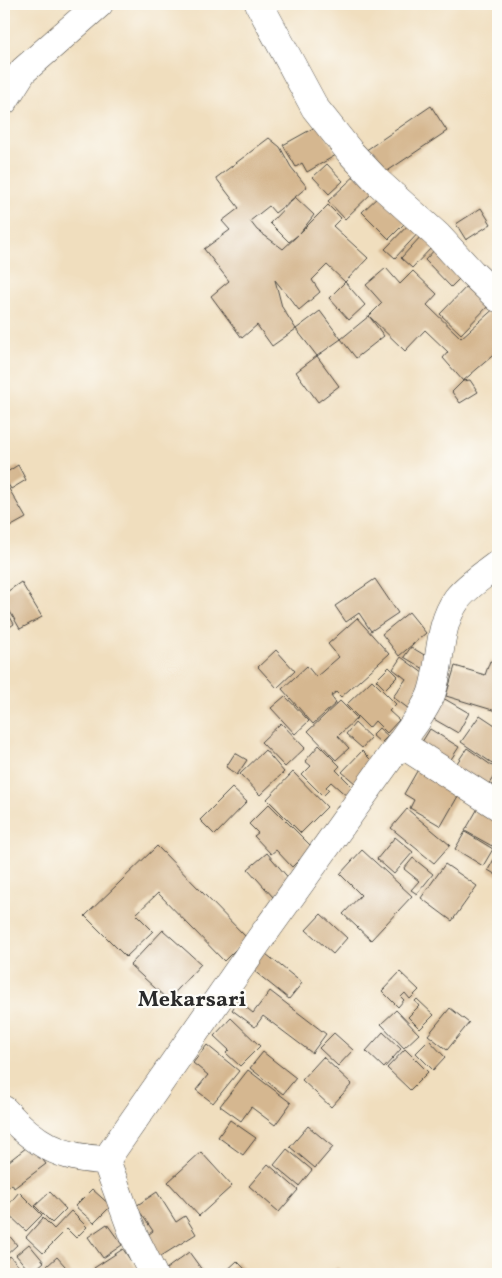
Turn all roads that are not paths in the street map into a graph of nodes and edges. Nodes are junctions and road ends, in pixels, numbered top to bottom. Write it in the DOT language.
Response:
graph roads {
  1 [pos="99,4"];
  2 [pos="259,4"];
  3 [pos="4,100"];
  4 [pos="498,298"];
  5 [pos="498,564"];
  6 [pos="400,743"];
  7 [pos="498,806"];
  8 [pos="4,1110"];
  9 [pos="106,1160"];
  10 [pos="153,1274"];
  1 -- 3 [label="street"];
  2 -- 4 [label="street"];
  5 -- 6 [label="street"];
  6 -- 7 [label="street"];
  6 -- 9 [label="street"];
  8 -- 9 [label="street"];
  9 -- 10 [label="street"];
}
